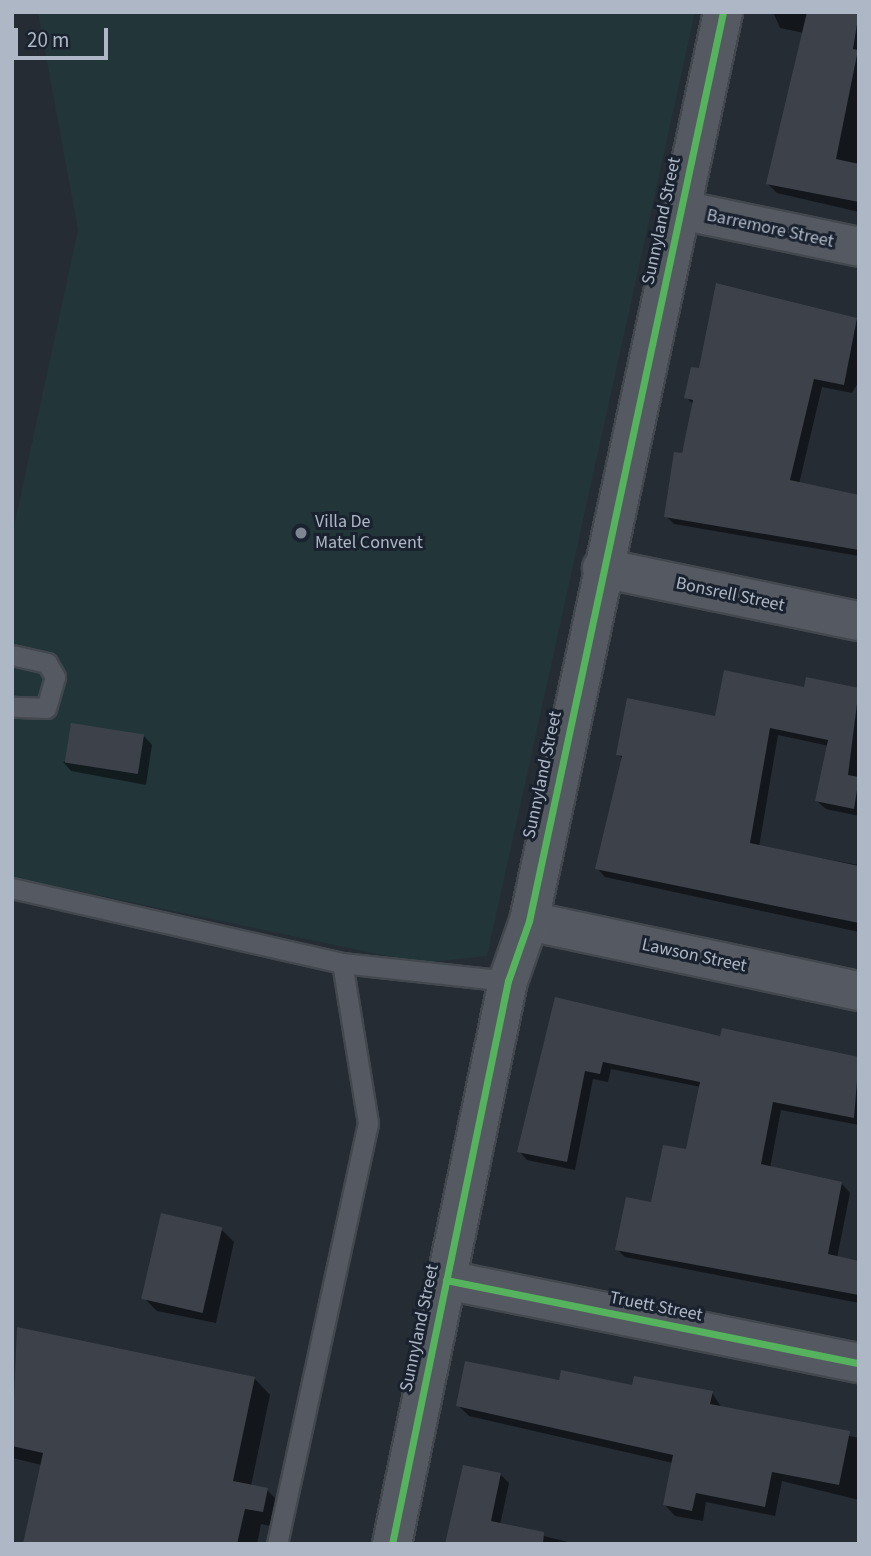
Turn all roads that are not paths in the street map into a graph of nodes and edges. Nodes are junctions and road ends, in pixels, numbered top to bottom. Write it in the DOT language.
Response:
graph roads {
  1 [pos="723,12"];
  2 [pos="681,210"];
  3 [pos="859,247"];
  4 [pos="602,568"];
  5 [pos="859,621"];
  6 [pos="12,655"];
  7 [pos="12,707"];
  8 [pos="12,888"];
  9 [pos="529,921"];
  10 [pos="342,963"];
  11 [pos="508,981"];
  12 [pos="859,991"];
  13 [pos="446,1280"];
  14 [pos="859,1363"];
  15 [pos="276,1544"];
  16 [pos="392,1544"];
  1 -- 2 [label="street, Sunnyland Street"];
  2 -- 3 [label="street, Barremore Street"];
  2 -- 4 [label="street, Sunnyland Street"];
  4 -- 5 [label="street, Bonsrell Street"];
  4 -- 9 [label="street, Sunnyland Street"];
  6 -- 7 [label="lane"];
  8 -- 10 [label="lane"];
  9 -- 11 [label="street, Sunnyland Street"];
  9 -- 12 [label="street, Lawson Street"];
  10 -- 11 [label="lane"];
  10 -- 15 [label="lane"];
  11 -- 13 [label="street, Sunnyland Street"];
  13 -- 14 [label="street, Truett Street"];
  13 -- 16 [label="street, Sunnyland Street"];
}
